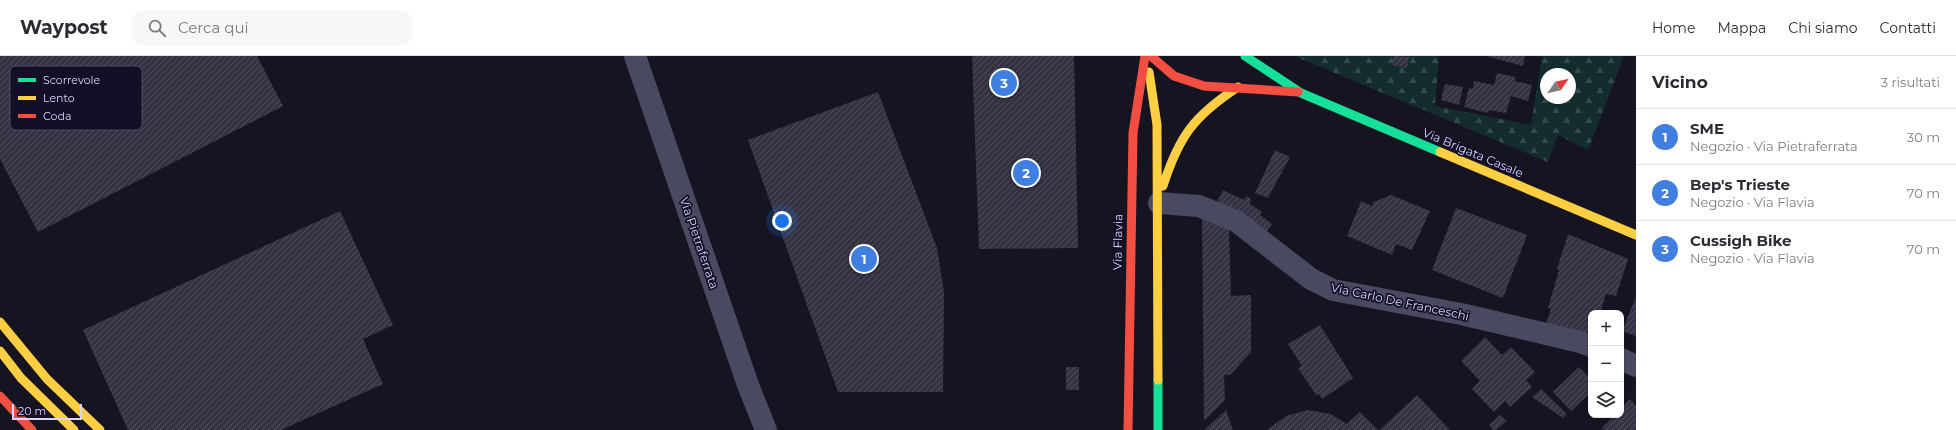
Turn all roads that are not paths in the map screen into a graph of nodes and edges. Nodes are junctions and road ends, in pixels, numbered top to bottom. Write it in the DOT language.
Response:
graph roads {
  1 [pos="635,56"];
  2 [pos="1146,56"];
  3 [pos="1151,56"];
  4 [pos="1245,56"];
  5 [pos="1238,87"];
  6 [pos="1301,93"];
  7 [pos="1159,202"];
  8 [pos="1636,235"];
  9 [pos="0,322"];
  10 [pos="1588,345"];
  11 [pos="0,351"];
  12 [pos="1624,360"];
  13 [pos="1636,366"];
  14 [pos="0,396"];
  15 [pos="0,403"];
  16 [pos="22,430"];
  17 [pos="32,430"];
  18 [pos="74,430"];
  19 [pos="100,430"];
  20 [pos="766,430"];
  21 [pos="1128,430"];
  22 [pos="1158,430"];
  1 -- 20 [label="street, Via Pietraferrata"];
  2 -- 7 [label="main road, Via Flavia"];
  2 -- 21 [label="main road, Via Flavia"];
  3 -- 5 [label="main road, Via Brigata Casale"];
  4 -- 6 [label="main road, Via Brigata Casale"];
  5 -- 6 [label="main road, Via Brigata Casale"];
  5 -- 7 [label="main road"];
  6 -- 8 [label="main road, Via Brigata Casale"];
  7 -- 10 [label="street, Via Carlo De Franceschi"];
  7 -- 22 [label="main road, Via Flavia"];
  9 -- 19 [label="main road"];
  11 -- 18 [label="main road"];
  12 -- 13 [label="street"];
  14 -- 17 [label="main road"];
  15 -- 16 [label="main road"];
}
